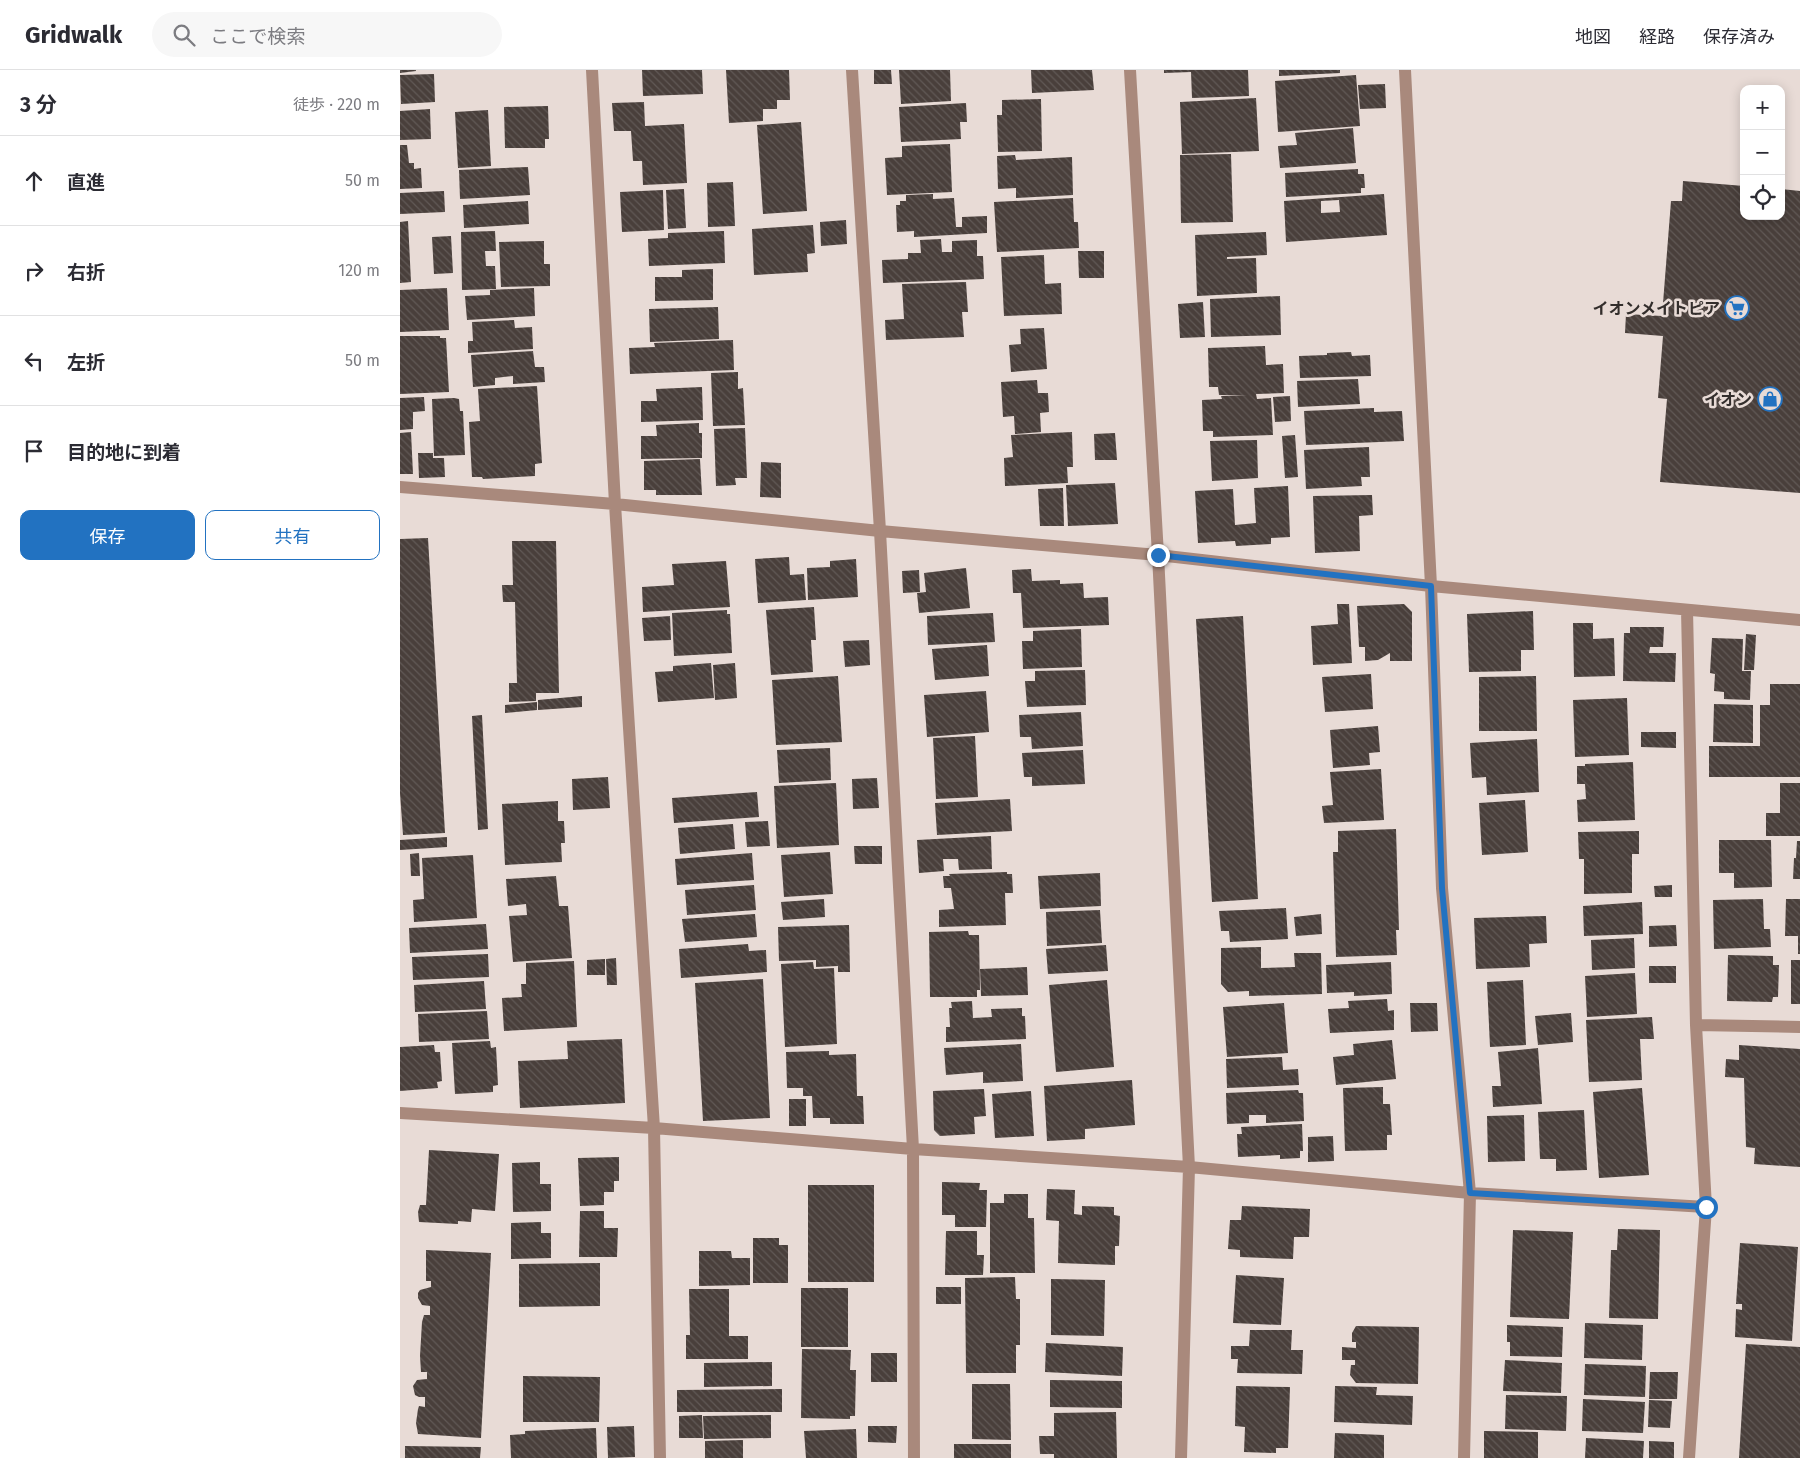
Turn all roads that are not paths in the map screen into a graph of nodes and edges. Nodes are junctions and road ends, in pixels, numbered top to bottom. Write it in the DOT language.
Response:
graph roads {
  1 [pos="592,70"];
  2 [pos="852,70"];
  3 [pos="1130,70"];
  4 [pos="1405,70"];
  5 [pos="400,488"];
  6 [pos="615,504"];
  7 [pos="880,531"];
  8 [pos="1158,555"];
  9 [pos="1431,586"];
  10 [pos="1687,610"];
  11 [pos="1800,620"];
  12 [pos="1696,1025"];
  13 [pos="1800,1027"];
  14 [pos="400,1113"];
  15 [pos="654,1128"];
  16 [pos="913,1149"];
  17 [pos="1189,1167"];
  18 [pos="1470,1193"];
  19 [pos="1706,1207"];
  20 [pos="660,1458"];
  21 [pos="914,1458"];
  22 [pos="1181,1458"];
  23 [pos="1464,1458"];
  24 [pos="1689,1458"];
  1 -- 6 [label="street"];
  2 -- 7 [label="street"];
  3 -- 8 [label="street"];
  4 -- 9 [label="street"];
  5 -- 6 [label="street"];
  6 -- 7 [label="street"];
  6 -- 15 [label="street"];
  7 -- 8 [label="street"];
  7 -- 16 [label="street"];
  8 -- 9 [label="street"];
  8 -- 17 [label="street"];
  9 -- 10 [label="street"];
  9 -- 18 [label="street"];
  10 -- 11 [label="street"];
  10 -- 12 [label="street"];
  12 -- 13 [label="street"];
  12 -- 19 [label="street"];
  14 -- 15 [label="street"];
  15 -- 16 [label="street"];
  15 -- 20 [label="street"];
  16 -- 17 [label="street"];
  16 -- 21 [label="street"];
  17 -- 18 [label="street"];
  17 -- 22 [label="street"];
  18 -- 19 [label="street"];
  18 -- 23 [label="street"];
  19 -- 24 [label="street"];
}
